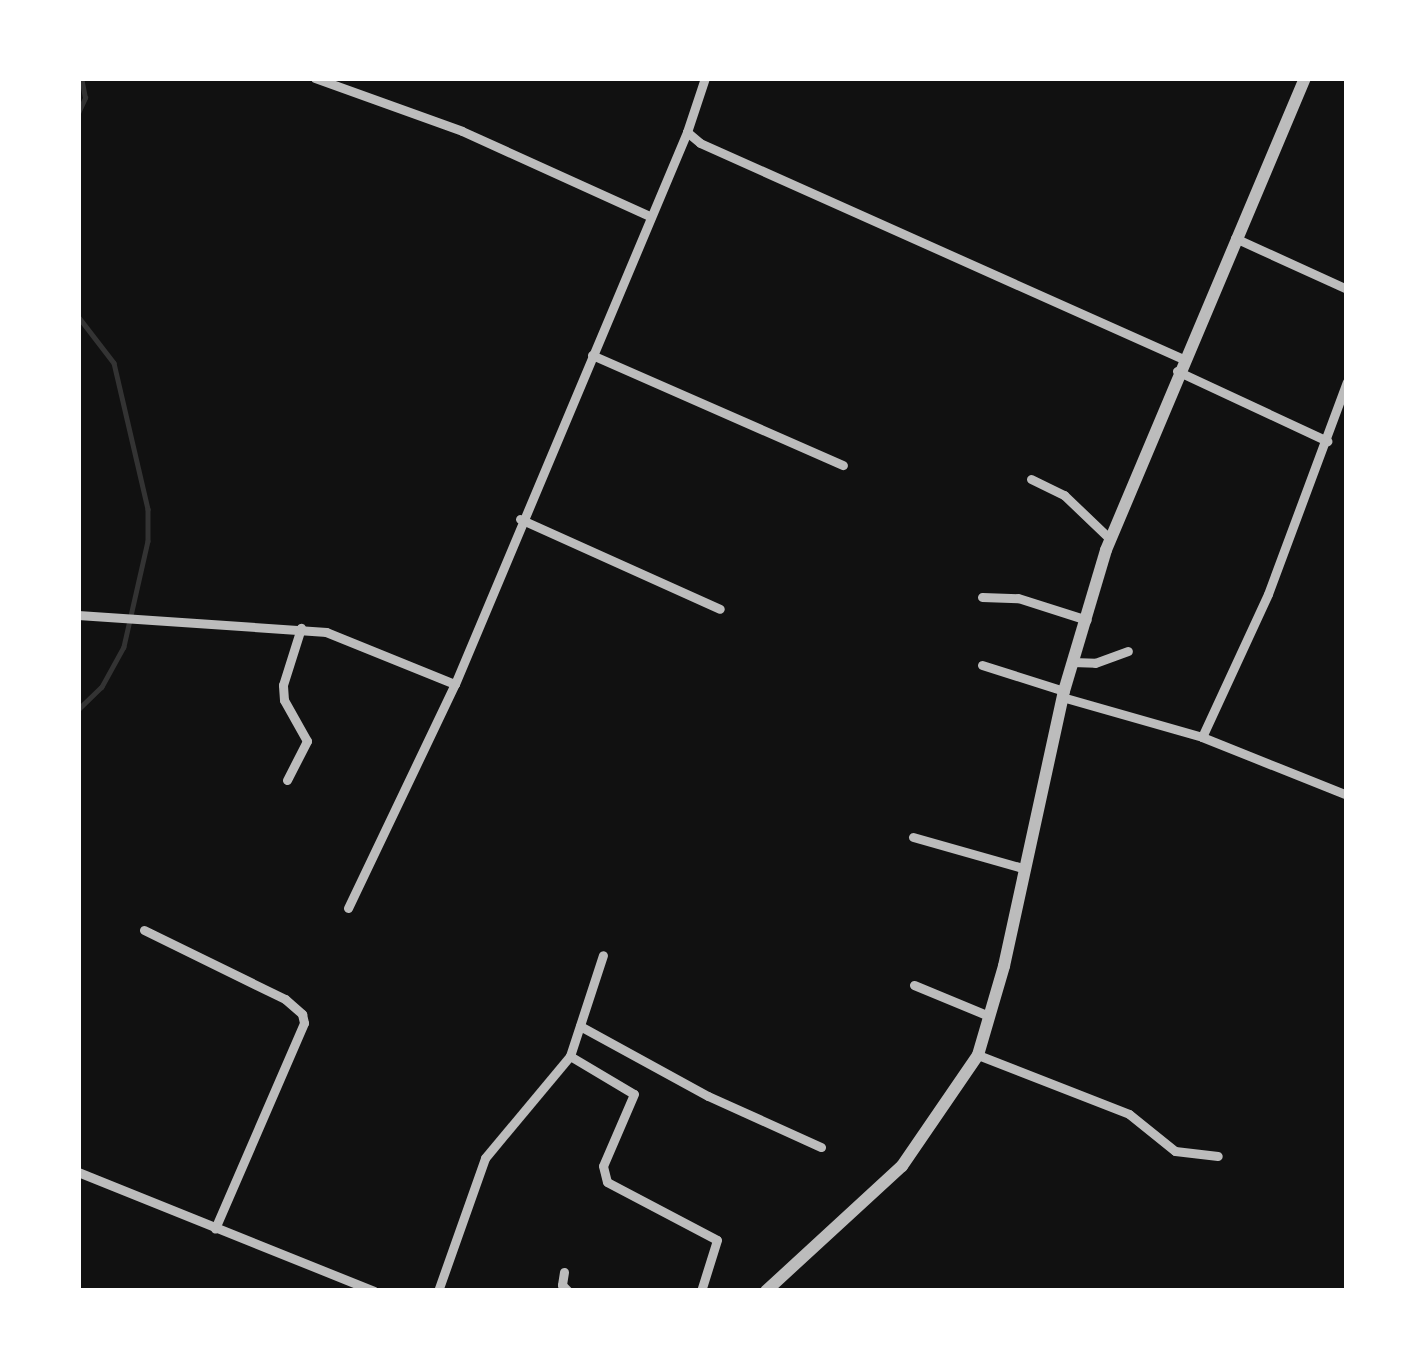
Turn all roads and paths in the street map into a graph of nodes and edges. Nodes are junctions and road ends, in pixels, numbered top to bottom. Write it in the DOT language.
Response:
graph roads {
  1 [pos="315,78"];
  2 [pos="705,78"];
  3 [pos="1305,78"];
  4 [pos="687,132"];
  5 [pos="649,216"];
  6 [pos="1235,238"];
  7 [pos="1347,289"];
  8 [pos="592,355"];
  9 [pos="1180,365"];
  10 [pos="1347,382"];
  11 [pos="1328,441"];
  12 [pos="843,465"];
  13 [pos="1031,478"];
  14 [pos="520,519"];
  15 [pos="1110,539"];
  16 [pos="982,597"];
  17 [pos="720,609"];
  18 [pos="78,615"];
  19 [pos="1087,620"];
  20 [pos="302,628"];
  21 [pos="1128,650"];
  22 [pos="1072,662"];
  23 [pos="982,665"];
  24 [pos="455,685"];
  25 [pos="1063,694"];
  26 [pos="1202,736"];
  27 [pos="287,780"];
  28 [pos="1347,795"];
  29 [pos="913,837"];
  30 [pos="1026,869"];
  31 [pos="348,908"];
  32 [pos="144,930"];
  33 [pos="603,955"];
  34 [pos="914,985"];
  35 [pos="989,1016"];
  36 [pos="580,1026"];
  37 [pos="978,1055"];
  38 [pos="571,1056"];
  39 [pos="821,1147"];
  40 [pos="1218,1156"];
  41 [pos="78,1172"];
  42 [pos="215,1229"];
  43 [pos="564,1272"];
  44 [pos="374,1291"];
  45 [pos="438,1291"];
  46 [pos="568,1291"];
  47 [pos="701,1291"];
  48 [pos="766,1291"];
  1 -- 5 [label="street"];
  2 -- 4 [label="street"];
  3 -- 6 [label="street"];
  4 -- 5 [label="street"];
  4 -- 9 [label="street"];
  5 -- 8 [label="street"];
  6 -- 7 [label="street"];
  6 -- 9 [label="street"];
  8 -- 12 [label="street"];
  8 -- 14 [label="street"];
  9 -- 11 [label="street"];
  9 -- 15 [label="street"];
  10 -- 11 [label="street"];
  11 -- 26 [label="street"];
  13 -- 15 [label="street"];
  14 -- 17 [label="street"];
  14 -- 24 [label="street"];
  15 -- 19 [label="street"];
  16 -- 19 [label="street"];
  18 -- 20 [label="street"];
  19 -- 22 [label="street"];
  20 -- 24 [label="street"];
  20 -- 27 [label="street"];
  21 -- 22 [label="street"];
  22 -- 25 [label="street"];
  23 -- 25 [label="street"];
  24 -- 31 [label="street"];
  25 -- 26 [label="street"];
  25 -- 30 [label="street"];
  26 -- 28 [label="street"];
  29 -- 30 [label="street"];
  30 -- 35 [label="street"];
  32 -- 42 [label="street"];
  33 -- 36 [label="street"];
  34 -- 35 [label="street"];
  35 -- 37 [label="street"];
  36 -- 38 [label="street"];
  36 -- 39 [label="street"];
  37 -- 40 [label="street"];
  37 -- 48 [label="street"];
  38 -- 45 [label="street"];
  38 -- 47 [label="street"];
  41 -- 42 [label="street"];
  42 -- 44 [label="street"];
  43 -- 46 [label="street"];
}
